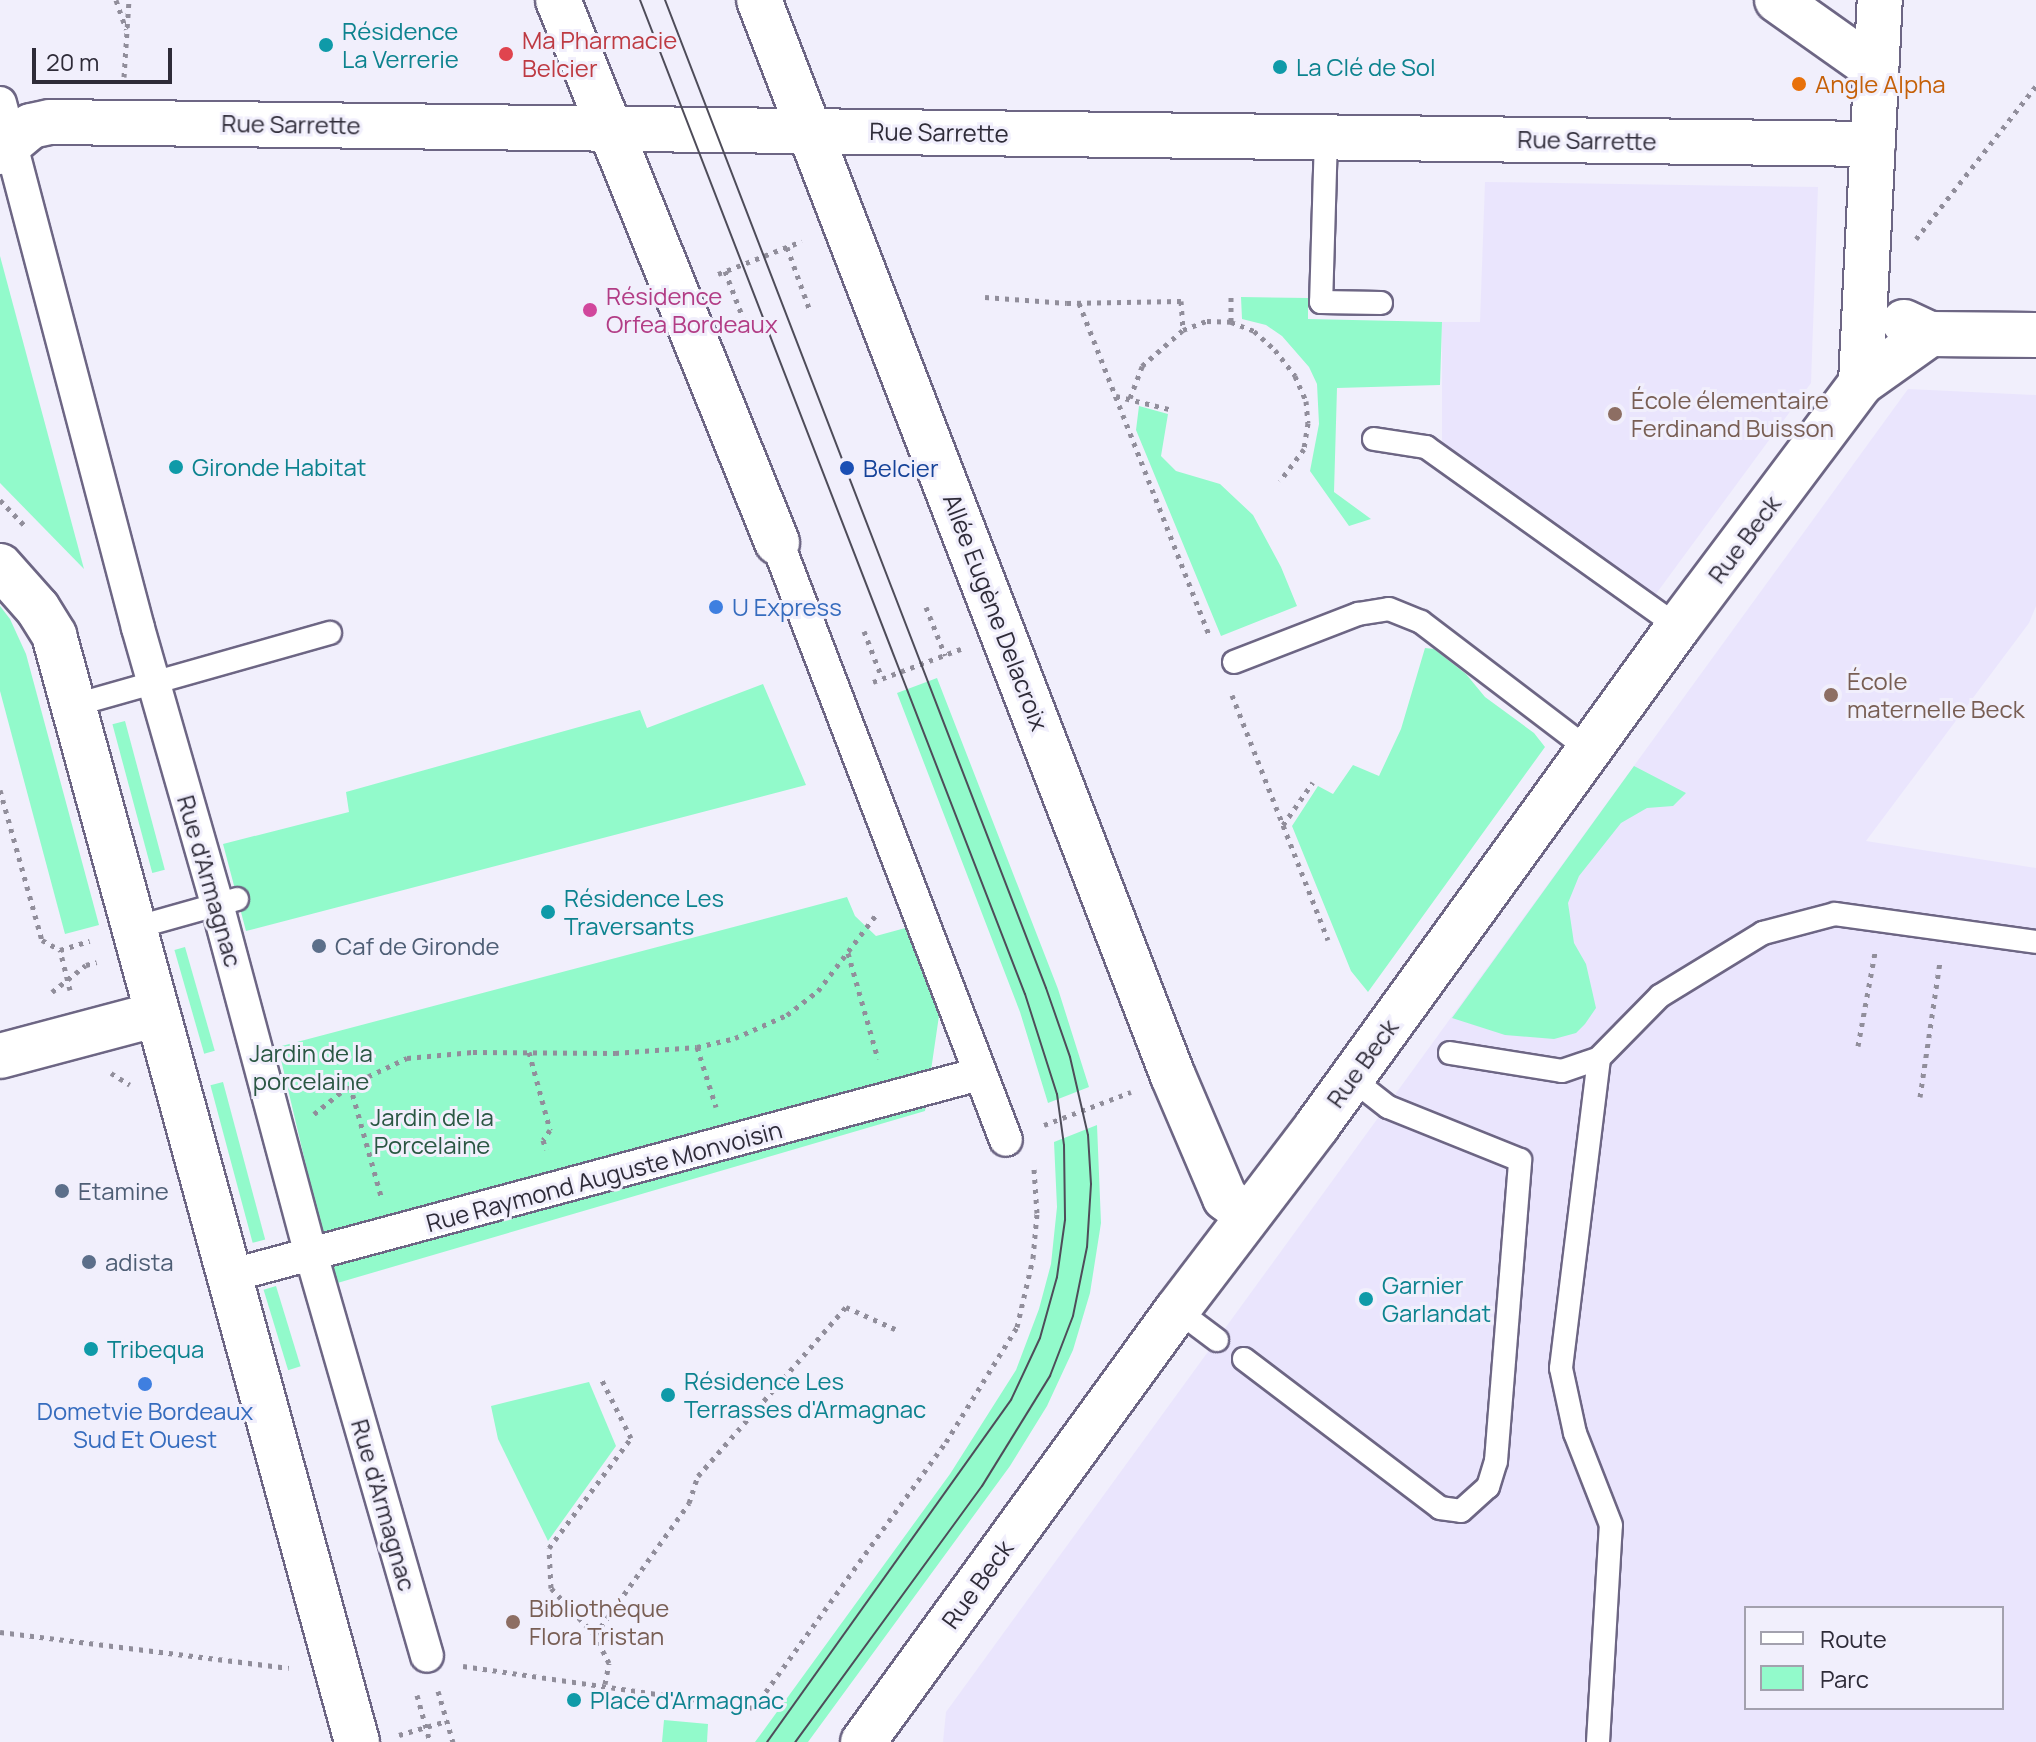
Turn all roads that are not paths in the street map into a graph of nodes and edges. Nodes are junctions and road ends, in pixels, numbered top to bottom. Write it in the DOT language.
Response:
graph roads {
  1 [pos="558,0"];
  2 [pos="759,0"];
  3 [pos="1777,0"];
  4 [pos="1880,0"];
  5 [pos="1876,70"];
  6 [pos="609,128"];
  7 [pos="810,131"];
  8 [pos="3,132"];
  9 [pos="1326,137"];
  10 [pos="1873,144"];
  11 [pos="1866,276"];
  12 [pos="1381,303"];
  13 [pos="1930,334"];
  14 [pos="2036,335"];
  15 [pos="1861,383"];
  16 [pos="1374,439"];
  17 [pos="777,542"];
  18 [pos="0,566"];
  19 [pos="1678,627"];
  20 [pos="330,633"];
  21 [pos="1226,665"];
  22 [pos="154,683"];
  23 [pos="75,705"];
  24 [pos="1589,750"];
  25 [pos="227,902"];
  26 [pos="137,939"];
  27 [pos="2036,942"];
  28 [pos="158,1014"];
  29 [pos="1450,1053"];
  30 [pos="0,1056"];
  31 [pos="1599,1058"];
  32 [pos="979,1074"];
  33 [pos="1351,1078"];
  34 [pos="1015,1136"];
  35 [pos="1247,1215"];
  36 [pos="311,1254"];
  37 [pos="229,1276"];
  38 [pos="1177,1310"];
  39 [pos="1217,1340"];
  40 [pos="1244,1359"];
  41 [pos="437,1660"];
  42 [pos="372,1740"];
  43 [pos="863,1742"];
  44 [pos="1598,1742"];
  1 -- 6 [label="street"];
  2 -- 7 [label="street, Allée Eugène Delacroix"];
  3 -- 5 [label="street"];
  4 -- 5 [label="street"];
  5 -- 10 [label="street"];
  6 -- 7 [label="street, Rue Sarrette"];
  6 -- 8 [label="street, Rue Sarrette"];
  6 -- 17 [label="street"];
  7 -- 9 [label="street, Rue Sarrette"];
  7 -- 35 [label="street, Allée Eugène Delacroix"];
  8 -- 22 [label="street, Rue d'Armagnac"];
  9 -- 10 [label="street, Rue Sarrette"];
  9 -- 12 [label="lane"];
  10 -- 11 [label="street"];
  11 -- 13 [label="street"];
  11 -- 15 [label="street"];
  13 -- 14 [label="street"];
  13 -- 15 [label="street, Rue Beck"];
  15 -- 19 [label="street, Rue Beck"];
  16 -- 19 [label="lane"];
  17 -- 32 [label="street"];
  18 -- 23 [label="street"];
  19 -- 24 [label="street, Rue Beck"];
  20 -- 22 [label="lane"];
  21 -- 24 [label="lane"];
  22 -- 23 [label="lane"];
  22 -- 25 [label="street, Rue d'Armagnac"];
  23 -- 26 [label="street"];
  24 -- 33 [label="street, Rue Beck"];
  25 -- 26 [label="lane"];
  25 -- 36 [label="street, Rue d'Armagnac"];
  26 -- 28 [label="street"];
  27 -- 31 [label="lane"];
  28 -- 30 [label="street"];
  28 -- 37 [label="street"];
  29 -- 31 [label="lane"];
  31 -- 44 [label="lane"];
  32 -- 34 [label="street"];
  32 -- 36 [label="street, Rue Raymond Auguste Monvoisin"];
  33 -- 35 [label="street, Rue Beck"];
  33 -- 40 [label="lane"];
  35 -- 38 [label="street, Rue Beck"];
  36 -- 37 [label="street, Rue Raymond Auguste Monvoisin"];
  36 -- 41 [label="street, Rue d'Armagnac"];
  37 -- 42 [label="street"];
  38 -- 39 [label="lane"];
  38 -- 43 [label="street, Rue Beck"];
}
